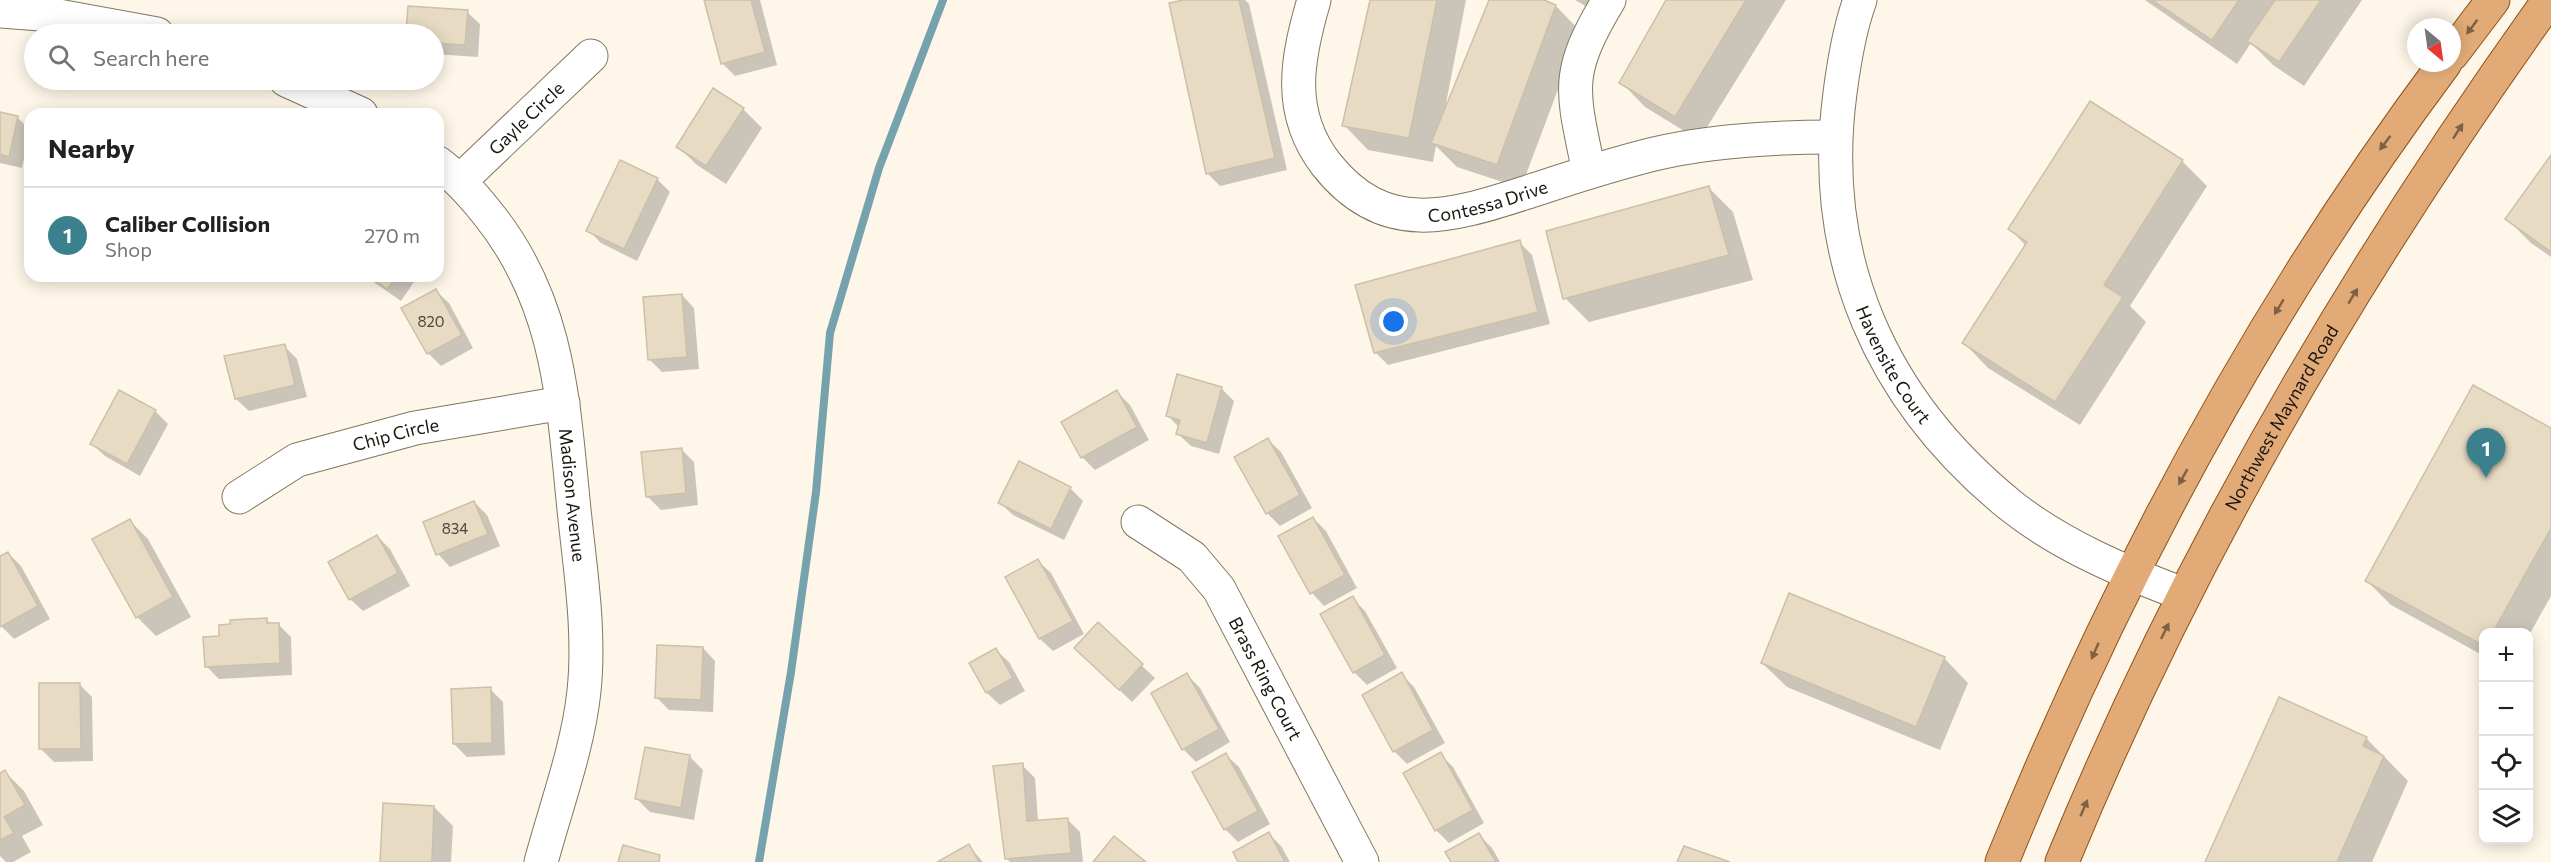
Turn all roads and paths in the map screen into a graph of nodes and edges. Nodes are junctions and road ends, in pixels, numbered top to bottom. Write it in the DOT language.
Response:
graph roads {
  1 [pos="1314,0"];
  2 [pos="1609,0"];
  3 [pos="1860,0"];
  4 [pos="2493,0"];
  5 [pos="2549,0"];
  6 [pos="0,11"];
  7 [pos="102,24"];
  8 [pos="2461,42"];
  9 [pos="591,56"];
  10 [pos="2438,72"];
  11 [pos="308,90"];
  12 [pos="348,108"];
  13 [pos="1834,137"];
  14 [pos="449,172"];
  15 [pos="1589,172"];
  16 [pos="563,403"];
  17 [pos="239,497"];
  18 [pos="1138,522"];
  19 [pos="2130,574"];
  20 [pos="2183,594"];
  21 [pos="541,862"];
  22 [pos="1362,862"];
  23 [pos="2002,862"];
  24 [pos="2062,862"];
  1 -- 15 [label="street, Contessa Drive"];
  2 -- 15 [label="street"];
  3 -- 13 [label="street, Havensite Court"];
  4 -- 8 [label="main road, one-way"];
  20 -- 5 [label="main road, Northwest Maynard Road, one-way"];
  6 -- 7 [label="street"];
  9 -- 14 [label="street, Gayle Circle"];
  10 -- 19 [label="main road, one-way"];
  11 -- 12 [label="street"];
  13 -- 15 [label="street, Contessa Drive"];
  13 -- 19 [label="street, Havensite Court"];
  14 -- 16 [label="street, Madison Avenue"];
  16 -- 17 [label="street, Chip Circle"];
  16 -- 21 [label="street, Madison Avenue"];
  18 -- 22 [label="street, Brass Ring Court"];
  19 -- 20 [label="street, Havensite Court"];
  19 -- 23 [label="main road, one-way"];
  24 -- 20 [label="main road, Northwest Maynard Road, one-way"];
}
